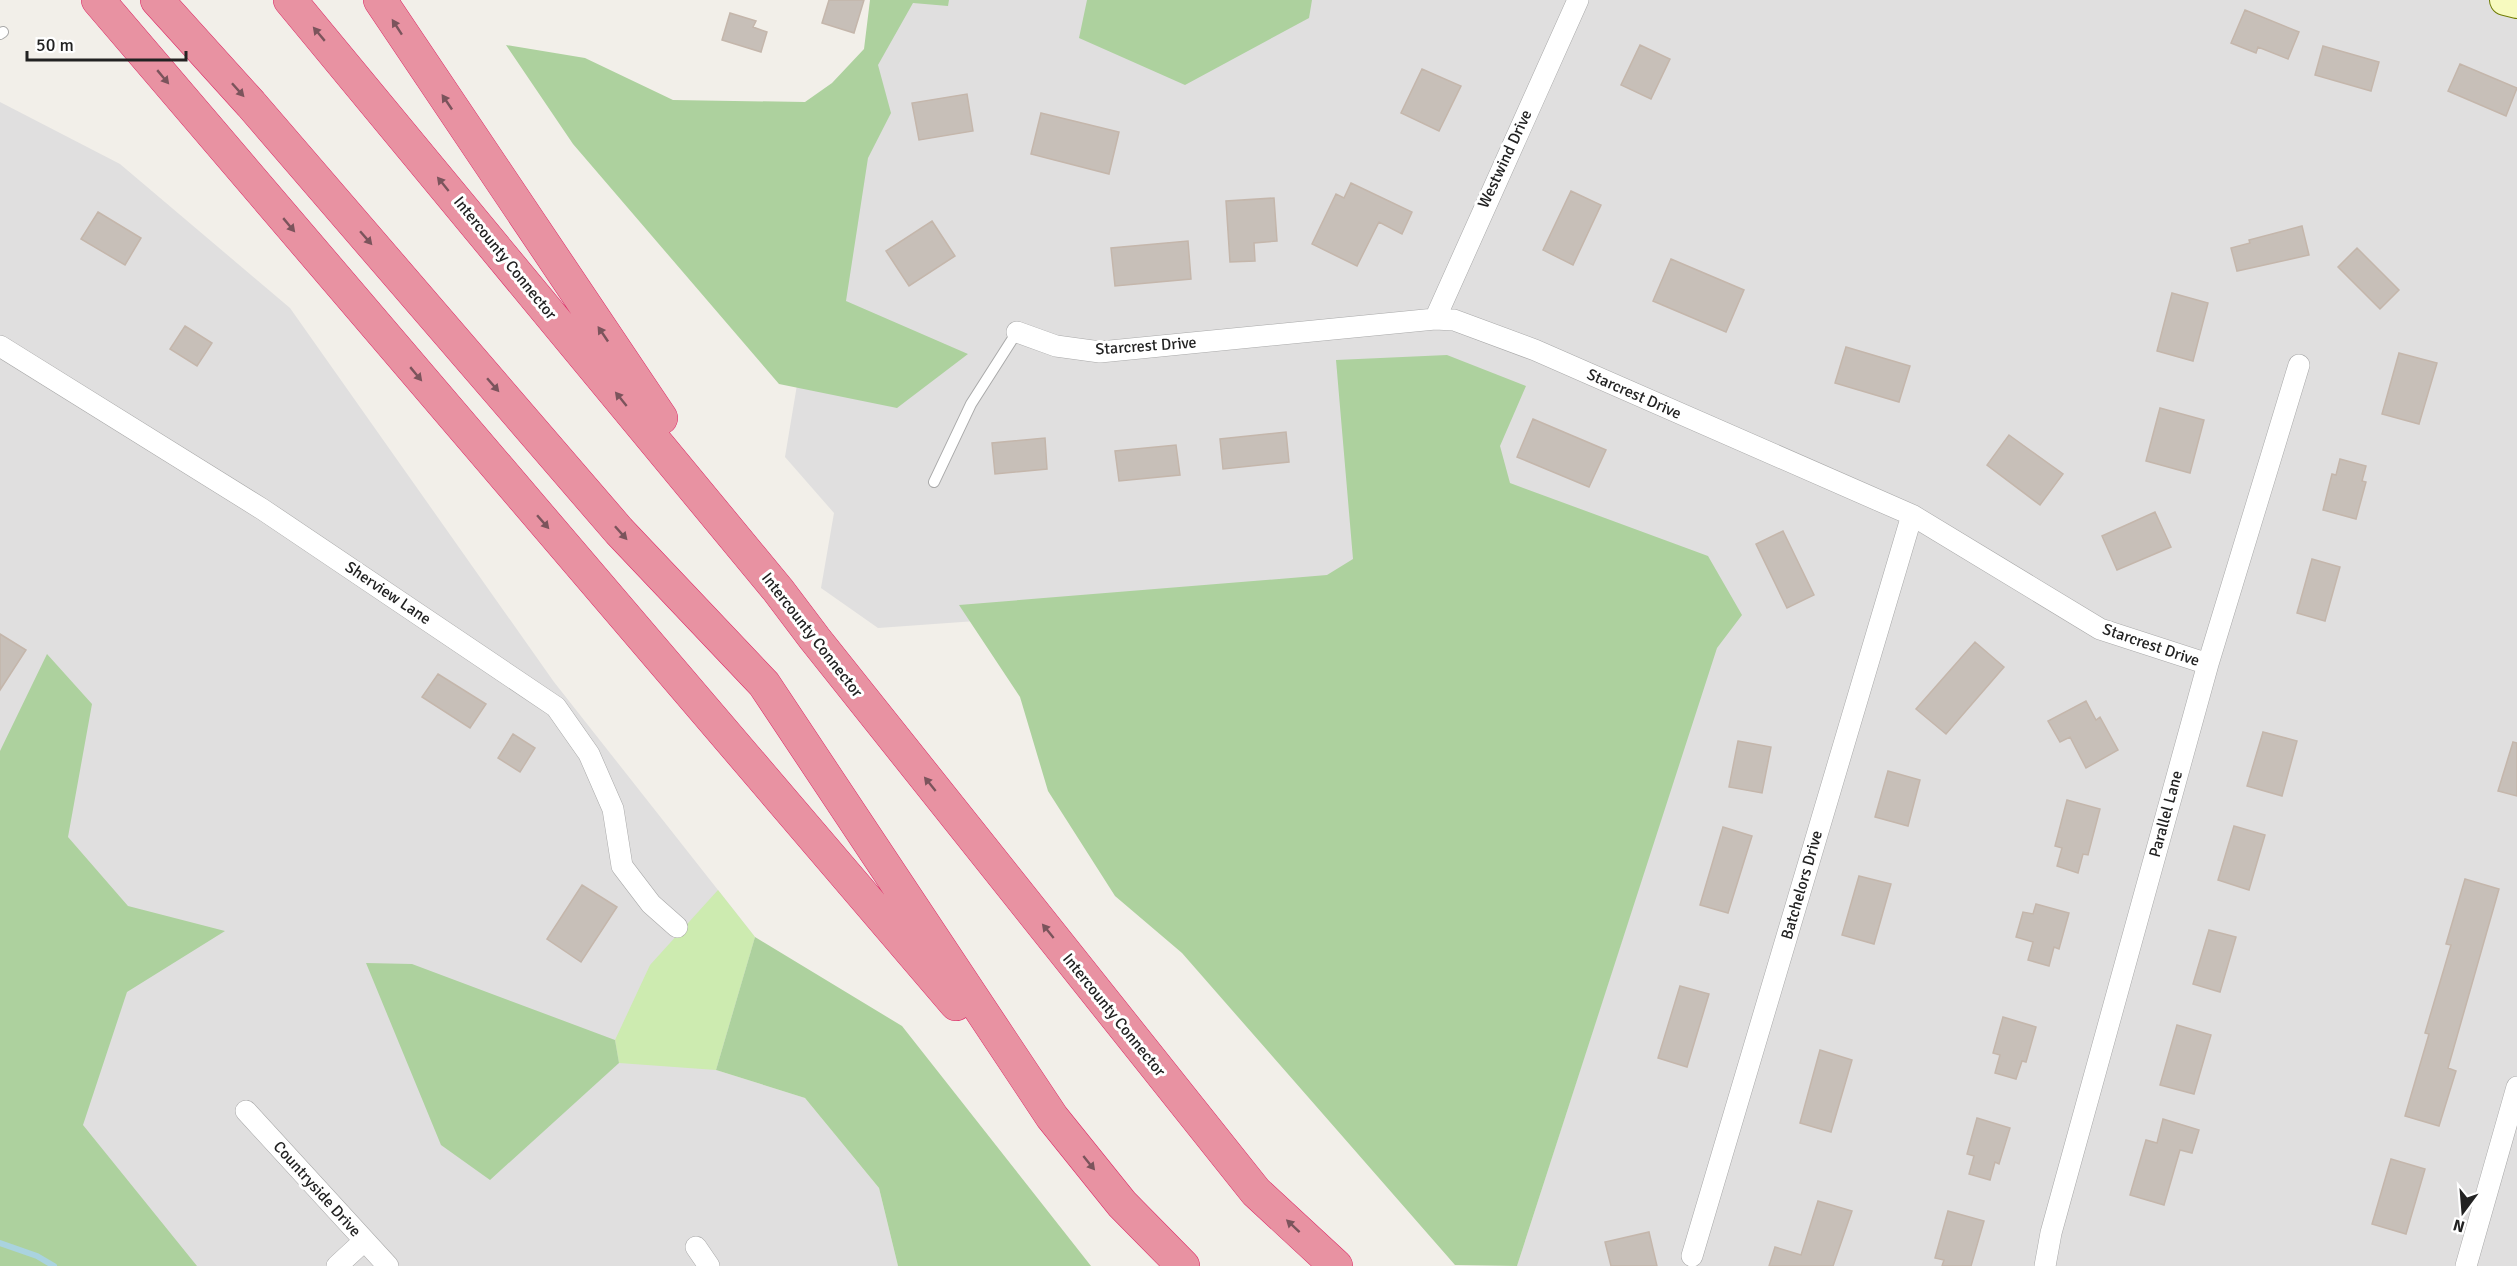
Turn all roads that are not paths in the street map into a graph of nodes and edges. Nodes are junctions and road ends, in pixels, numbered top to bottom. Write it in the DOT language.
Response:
graph roads {
  1 [pos="98,0"];
  2 [pos="157,0"];
  3 [pos="291,0"];
  4 [pos="380,0"];
  5 [pos="1578,0"];
  6 [pos="2505,0"];
  7 [pos="2517,3"];
  8 [pos="1435,319"];
  9 [pos="1017,332"];
  10 [pos="0,346"];
  11 [pos="2300,365"];
  12 [pos="934,482"];
  13 [pos="1912,515"];
  14 [pos="778,590"];
  15 [pos="2208,664"];
  16 [pos="677,927"];
  17 [pos="2517,1087"];
  18 [pos="246,1111"];
  19 [pos="1052,1117"];
  20 [pos="364,1241"];
  21 [pos="696,1247"];
  22 [pos="1692,1256"];
  23 [pos="337,1266"];
  24 [pos="388,1266"];
  25 [pos="709,1266"];
  26 [pos="1183,1266"];
  27 [pos="1336,1266"];
  28 [pos="2045,1266"];
  29 [pos="2466,1266"];
  1 -- 19 [label="highway, one-way"];
  2 -- 19 [label="highway, one-way"];
  14 -- 3 [label="highway, Intercounty Connector, one-way"];
  14 -- 4 [label="highway, one-way"];
  5 -- 8 [label="street, Westwind Drive"];
  6 -- 7 [label="main road"];
  8 -- 9 [label="street, Starcrest Drive"];
  8 -- 13 [label="street, Starcrest Drive"];
  9 -- 12 [label="lane"];
  10 -- 16 [label="street, Sherview Lane"];
  11 -- 15 [label="street, Parallel Lane"];
  13 -- 15 [label="street, Starcrest Drive"];
  13 -- 22 [label="street, Batchelors Drive"];
  27 -- 14 [label="highway, Intercounty Connector, one-way"];
  15 -- 28 [label="street, Parallel Lane"];
  17 -- 29 [label="street"];
  18 -- 20 [label="street, Countryside Drive"];
  19 -- 26 [label="highway, one-way"];
  20 -- 23 [label="street"];
  20 -- 24 [label="street, Countryside Drive"];
  21 -- 25 [label="street"];
}
